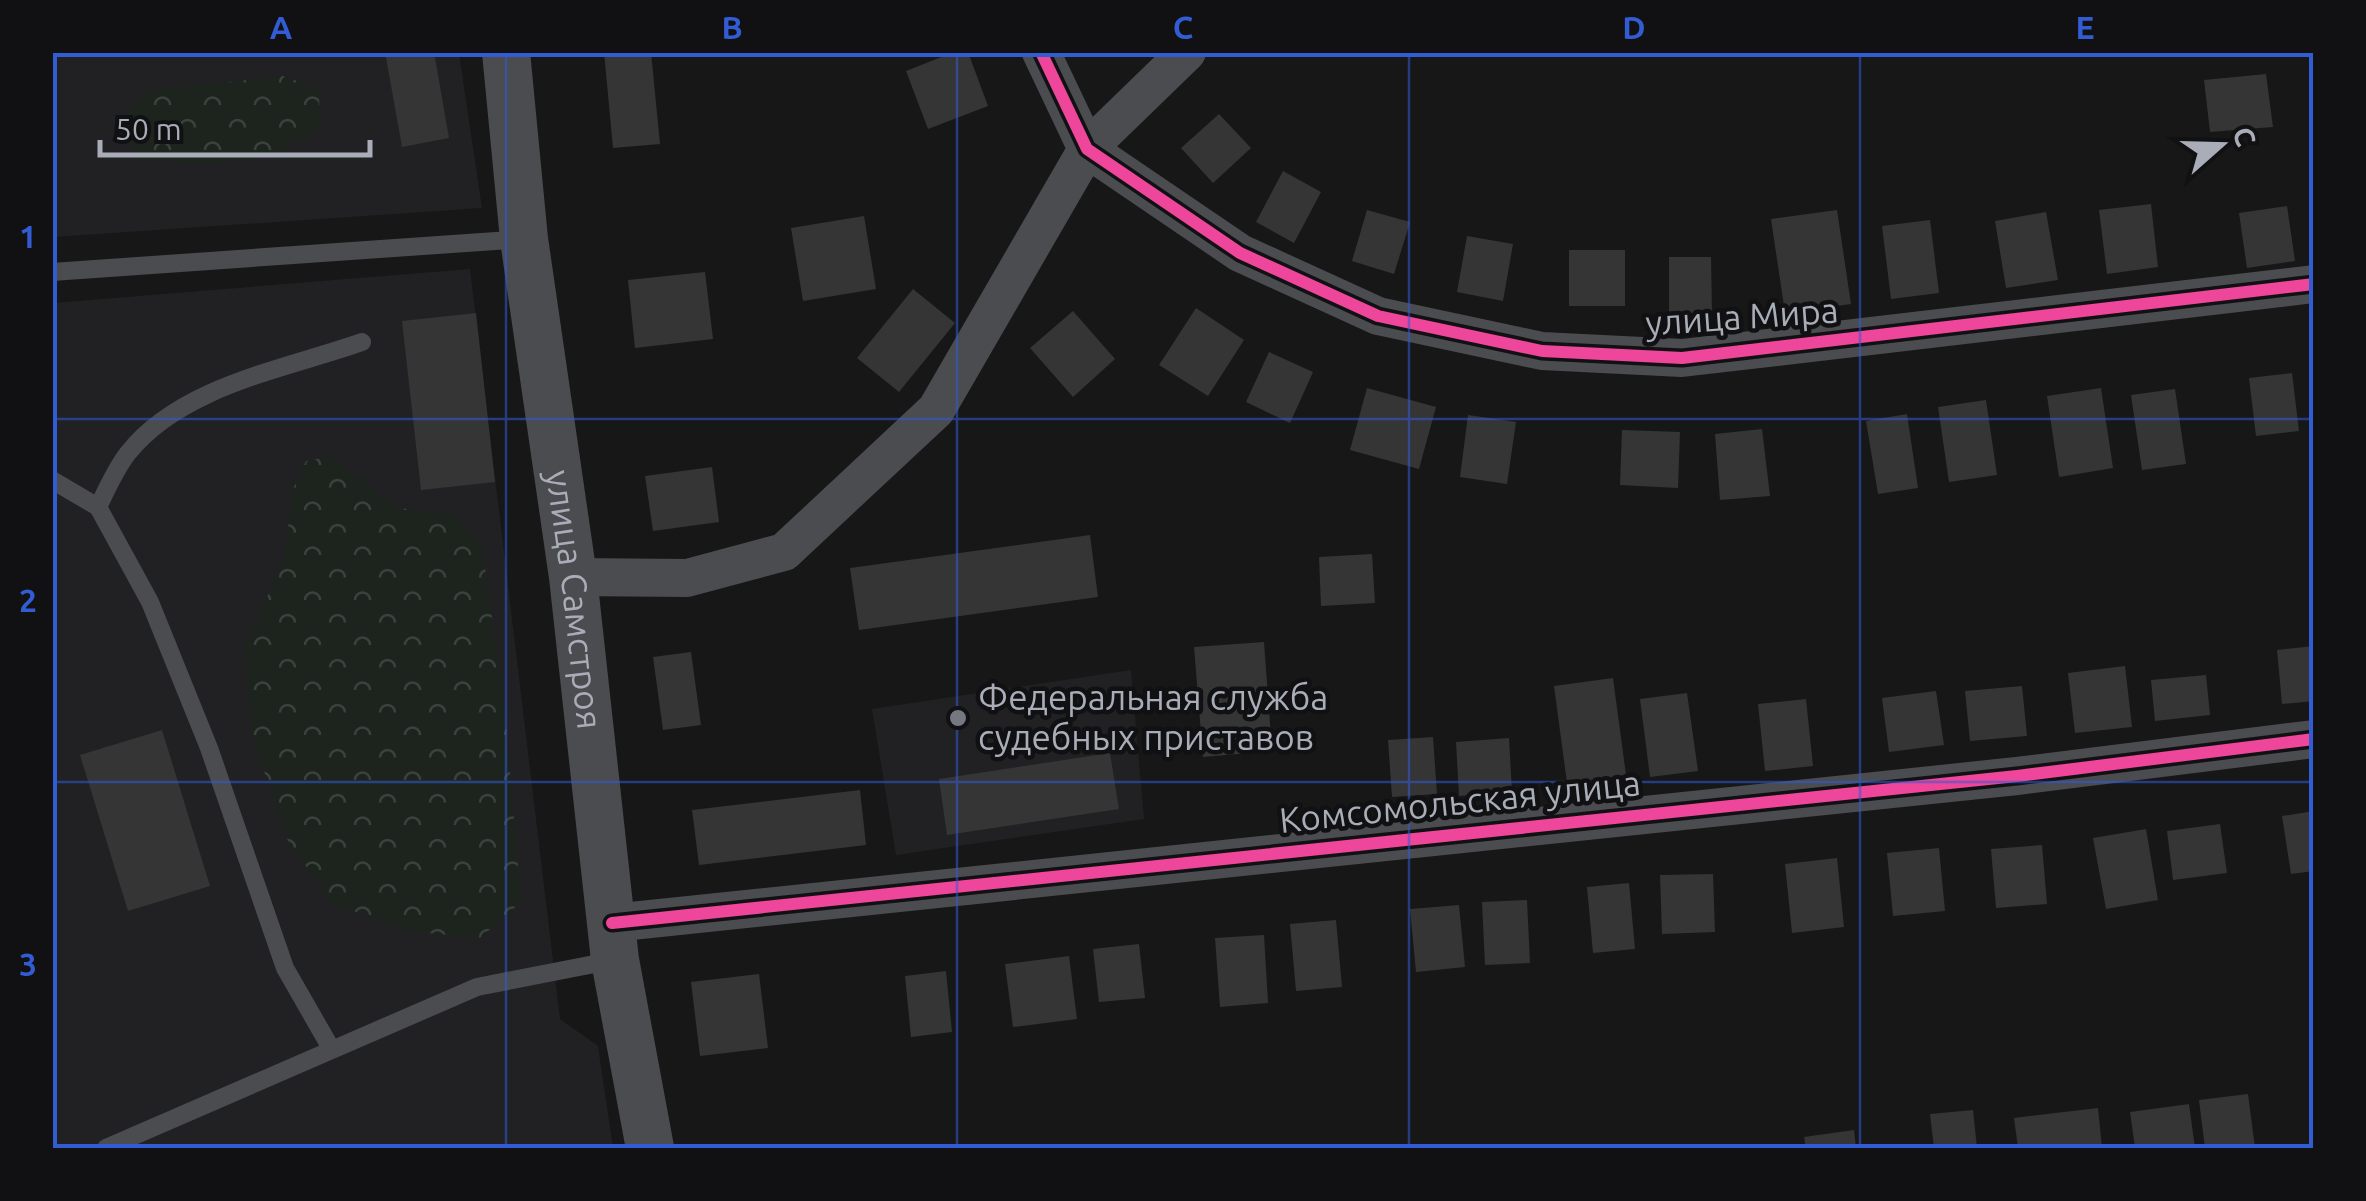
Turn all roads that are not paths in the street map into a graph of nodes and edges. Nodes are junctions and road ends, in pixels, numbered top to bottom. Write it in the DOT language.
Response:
graph roads {
  1 [pos="506,52"];
  2 [pos="1041,52"];
  3 [pos="1187,52"];
  4 [pos="1087,149"];
  5 [pos="524,239"];
  6 [pos="52,272"];
  7 [pos="2314,284"];
  8 [pos="362,342"];
  9 [pos="52,480"];
  10 [pos="98,506"];
  11 [pos="573,577"];
  12 [pos="2314,739"];
  13 [pos="614,941"];
  14 [pos="332,1050"];
  15 [pos="106,1148"];
  16 [pos="650,1148"];
  1 -- 5 [label="street, улица Самстроя"];
  2 -- 4 [label="street"];
  3 -- 4 [label="street"];
  4 -- 7 [label="street, улица Мира"];
  4 -- 11 [label="street"];
  5 -- 6 [label="lane"];
  5 -- 11 [label="street, улица Самстроя"];
  8 -- 10 [label="lane"];
  9 -- 10 [label="lane"];
  10 -- 14 [label="lane"];
  11 -- 13 [label="street, улица Самстроя"];
  12 -- 13 [label="street, Комсомольская улица"];
  13 -- 14 [label="lane"];
  13 -- 16 [label="street, улица Самстроя"];
  14 -- 15 [label="lane"];
}
